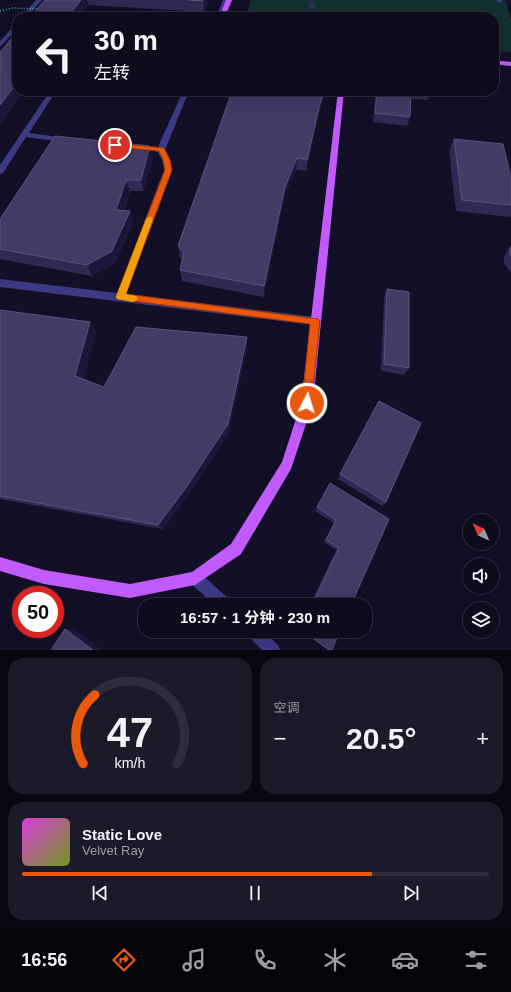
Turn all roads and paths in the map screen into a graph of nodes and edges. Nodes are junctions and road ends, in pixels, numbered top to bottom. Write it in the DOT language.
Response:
graph roads {
  1 [pos="39,0"];
  2 [pos="226,0"];
  3 [pos="229,0"];
  4 [pos="44,9"];
  5 [pos="0,11"];
  6 [pos="28,12"];
  7 [pos="221,12"];
  8 [pos="224,12"];
  9 [pos="12,31"];
  10 [pos="0,45"];
  11 [pos="499,63"];
  12 [pos="509,64"];
  13 [pos="50,96"];
  14 [pos="184,96"];
  15 [pos="340,96"];
  16 [pos="24,136"];
  17 [pos="70,140"];
  18 [pos="131,146"];
  19 [pos="161,150"];
  20 [pos="0,171"];
  21 [pos="0,283"];
  22 [pos="120,297"];
  23 [pos="315,321"];
  24 [pos="2,566"];
  25 [pos="195,578"];
  26 [pos="217,598"];
  27 [pos="260,638"];
  28 [pos="273,650"];
  1 -- 6 [label="street"];
  2 -- 7 [label="street"];
  3 -- 8 [label="main road"];
  4 -- 5 [label="path, bridge"];
  9 -- 10 [label="street"];
  11 -- 12 [label="street"];
  13 -- 16 [label="street"];
  14 -- 19 [label="street"];
  15 -- 23 [label="main road"];
  16 -- 17 [label="street"];
  16 -- 20 [label="street"];
  18 -- 19 [label="street"];
  19 -- 22 [label="street"];
  21 -- 22 [label="street"];
  22 -- 23 [label="street"];
  23 -- 25 [label="main road"];
  24 -- 25 [label="main road"];
  25 -- 26 [label="street"];
  27 -- 28 [label="street"];
}
